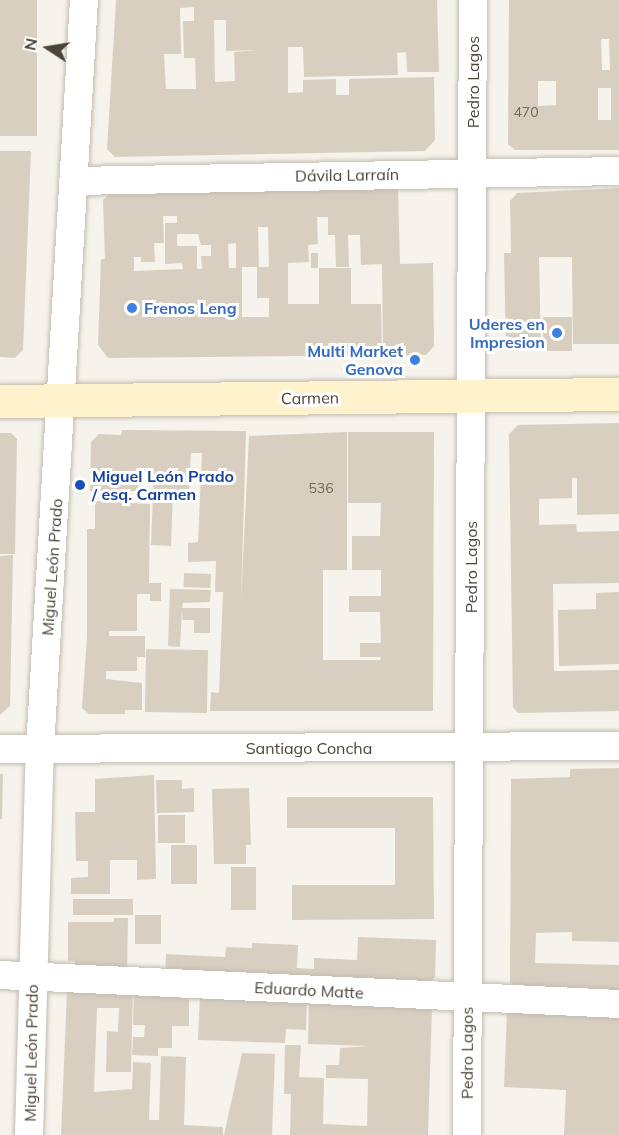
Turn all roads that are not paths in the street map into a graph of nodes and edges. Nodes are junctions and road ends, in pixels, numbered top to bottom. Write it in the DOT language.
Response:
graph roads {
  1 [pos="84,0"];
  2 [pos="473,0"];
  3 [pos="619,171"];
  4 [pos="473,173"];
  5 [pos="74,181"];
  6 [pos="619,394"];
  7 [pos="472,396"];
  8 [pos="0,401"];
  9 [pos="62,401"];
  10 [pos="619,746"];
  11 [pos="470,747"];
  12 [pos="0,749"];
  13 [pos="40,749"];
  14 [pos="0,975"];
  15 [pos="32,975"];
  16 [pos="468,999"];
  17 [pos="619,1004"];
  18 [pos="29,1135"];
  19 [pos="467,1135"];
  1 -- 5 [label="street, Miguel León Prado"];
  2 -- 4 [label="street, Pedro Lagos"];
  3 -- 4 [label="street, Dávila Larraín"];
  4 -- 5 [label="street, Dávila Larraín"];
  4 -- 7 [label="street, Pedro Lagos"];
  5 -- 9 [label="street, Miguel León Prado"];
  6 -- 7 [label="main road, Carmen"];
  7 -- 9 [label="main road, Carmen"];
  7 -- 11 [label="street, Pedro Lagos"];
  8 -- 9 [label="main road, Carmen"];
  9 -- 13 [label="street, Miguel León Prado"];
  10 -- 11 [label="street, Santiago Concha"];
  11 -- 13 [label="street, Santiago Concha"];
  11 -- 16 [label="street, Pedro Lagos"];
  12 -- 13 [label="street, Santiago Concha"];
  13 -- 15 [label="street, Miguel León Prado"];
  14 -- 15 [label="street, Eduardo Matte"];
  15 -- 16 [label="street, Eduardo Matte"];
  15 -- 18 [label="street, Miguel León Prado"];
  16 -- 17 [label="street, Eduardo Matte"];
  16 -- 19 [label="street, Pedro Lagos"];
}
